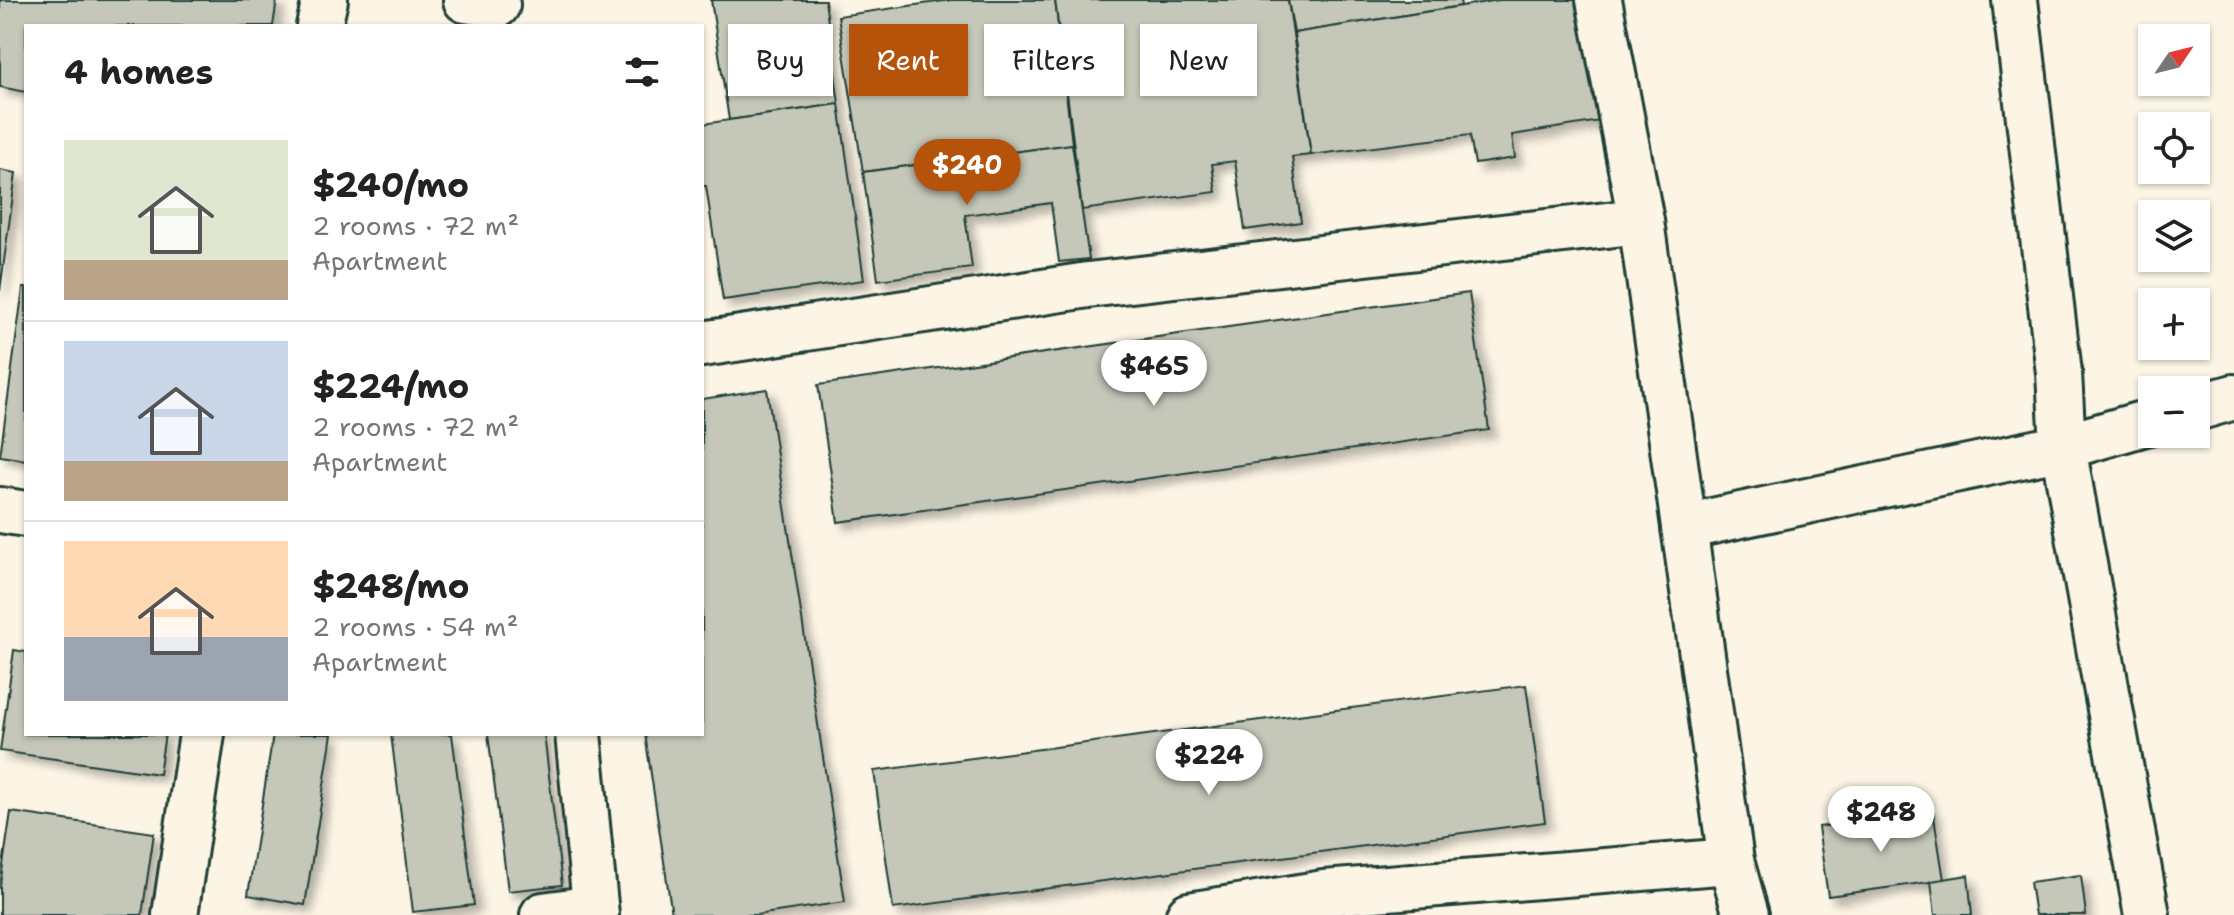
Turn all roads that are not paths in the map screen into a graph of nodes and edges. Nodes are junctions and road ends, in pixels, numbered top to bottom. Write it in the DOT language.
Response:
graph roads {
  1 [pos="325,0"];
  2 [pos="1599,0"];
  3 [pos="2015,0"];
  4 [pos="319,24"];
  5 [pos="1641,221"];
  6 [pos="704,344"];
  7 [pos="2234,397"];
  8 [pos="2210,404"];
  9 [pos="2138,425"];
  10 [pos="2063,447"];
  11 [pos="0,510"];
  12 [pos="24,514"];
  13 [pos="1684,527"];
  14 [pos="202,736"];
  15 [pos="578,736"];
  16 [pos="1731,861"];
  17 [pos="595,912"];
  18 [pos="175,915"];
  19 [pos="543,915"];
  20 [pos="1189,915"];
  21 [pos="1746,915"];
  22 [pos="2147,915"];
  1 -- 4 [label="street"];
  2 -- 5 [label="street"];
  3 -- 10 [label="street"];
  5 -- 6 [label="street"];
  5 -- 13 [label="street"];
  7 -- 8 [label="street"];
  9 -- 10 [label="street"];
  10 -- 13 [label="street"];
  10 -- 22 [label="street"];
  11 -- 12 [label="street"];
  13 -- 16 [label="street"];
  14 -- 18 [label="street"];
  15 -- 17 [label="street"];
  16 -- 20 [label="street"];
  16 -- 21 [label="street"];
  17 -- 19 [label="street"];
}
